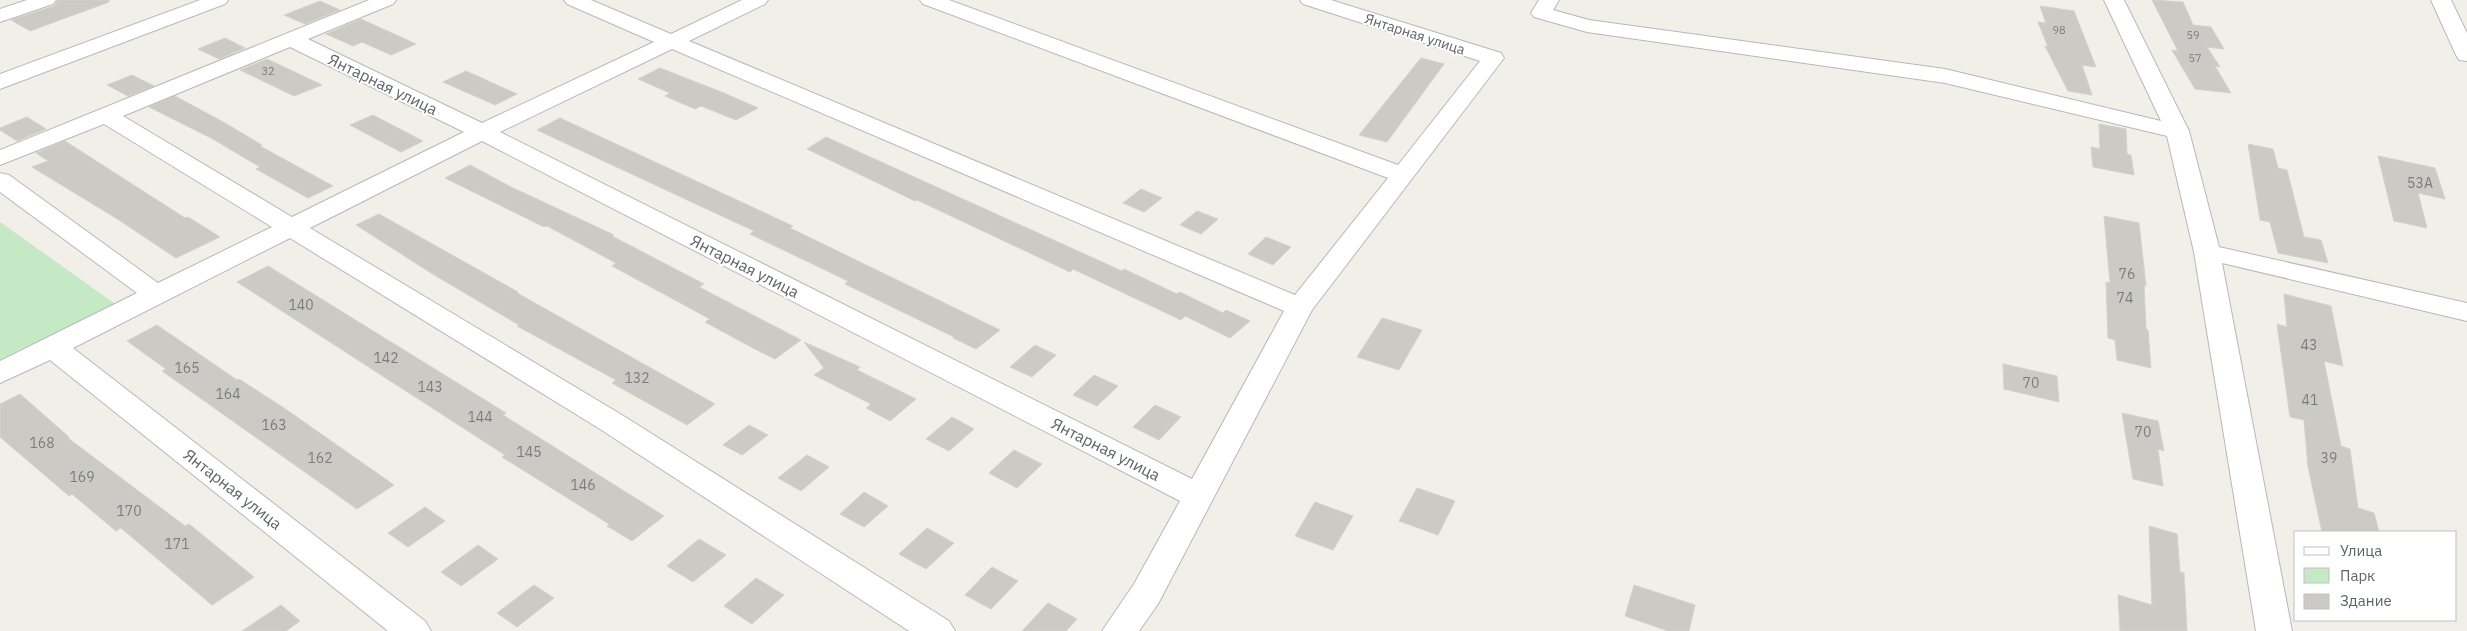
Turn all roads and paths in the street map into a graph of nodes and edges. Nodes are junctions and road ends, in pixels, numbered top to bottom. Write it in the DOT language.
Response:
graph roads {
  1 [pos="46,0"];
  2 [pos="218,0"];
  3 [pos="386,0"];
  4 [pos="574,0"];
  5 [pos="758,0"];
  6 [pos="930,0"];
  7 [pos="1310,0"];
  8 [pos="1550,0"];
  9 [pos="2114,0"];
  10 [pos="2440,0"];
  11 [pos="0,16"];
  12 [pos="291,39"];
  13 [pos="676,42"];
  14 [pos="2467,54"];
  15 [pos="0,82"];
  16 [pos="106,115"];
  17 [pos="2177,131"];
  18 [pos="482,132"];
  19 [pos="0,158"];
  20 [pos="1403,175"];
  21 [pos="0,180"];
  22 [pos="290,228"];
  23 [pos="2206,252"];
  24 [pos="157,294"];
  25 [pos="1300,307"];
  26 [pos="2467,312"];
  27 [pos="53,347"];
  28 [pos="0,373"];
  29 [pos="1198,496"];
  30 [pos="413,631"];
  31 [pos="937,631"];
  32 [pos="1120,631"];
  33 [pos="2274,631"];
  1 -- 11 [label="street"];
  2 -- 15 [label="street"];
  3 -- 12 [label="street"];
  4 -- 13 [label="street"];
  5 -- 13 [label="street"];
  6 -- 20 [label="street"];
  7 -- 20 [label="street, Янтарная улица"];
  8 -- 17 [label="street"];
  9 -- 17 [label="street"];
  10 -- 14 [label="street"];
  12 -- 16 [label="street"];
  12 -- 18 [label="street, Янтарная улица"];
  13 -- 18 [label="street"];
  13 -- 25 [label="street"];
  16 -- 19 [label="street"];
  16 -- 22 [label="street"];
  17 -- 23 [label="street"];
  18 -- 22 [label="street"];
  18 -- 29 [label="street, Янтарная улица"];
  20 -- 25 [label="street"];
  21 -- 24 [label="street"];
  22 -- 24 [label="street"];
  22 -- 31 [label="street"];
  23 -- 26 [label="street"];
  23 -- 33 [label="street"];
  24 -- 27 [label="street"];
  25 -- 29 [label="street"];
  27 -- 28 [label="street"];
  27 -- 30 [label="street, Янтарная улица"];
  29 -- 32 [label="street"];
}
